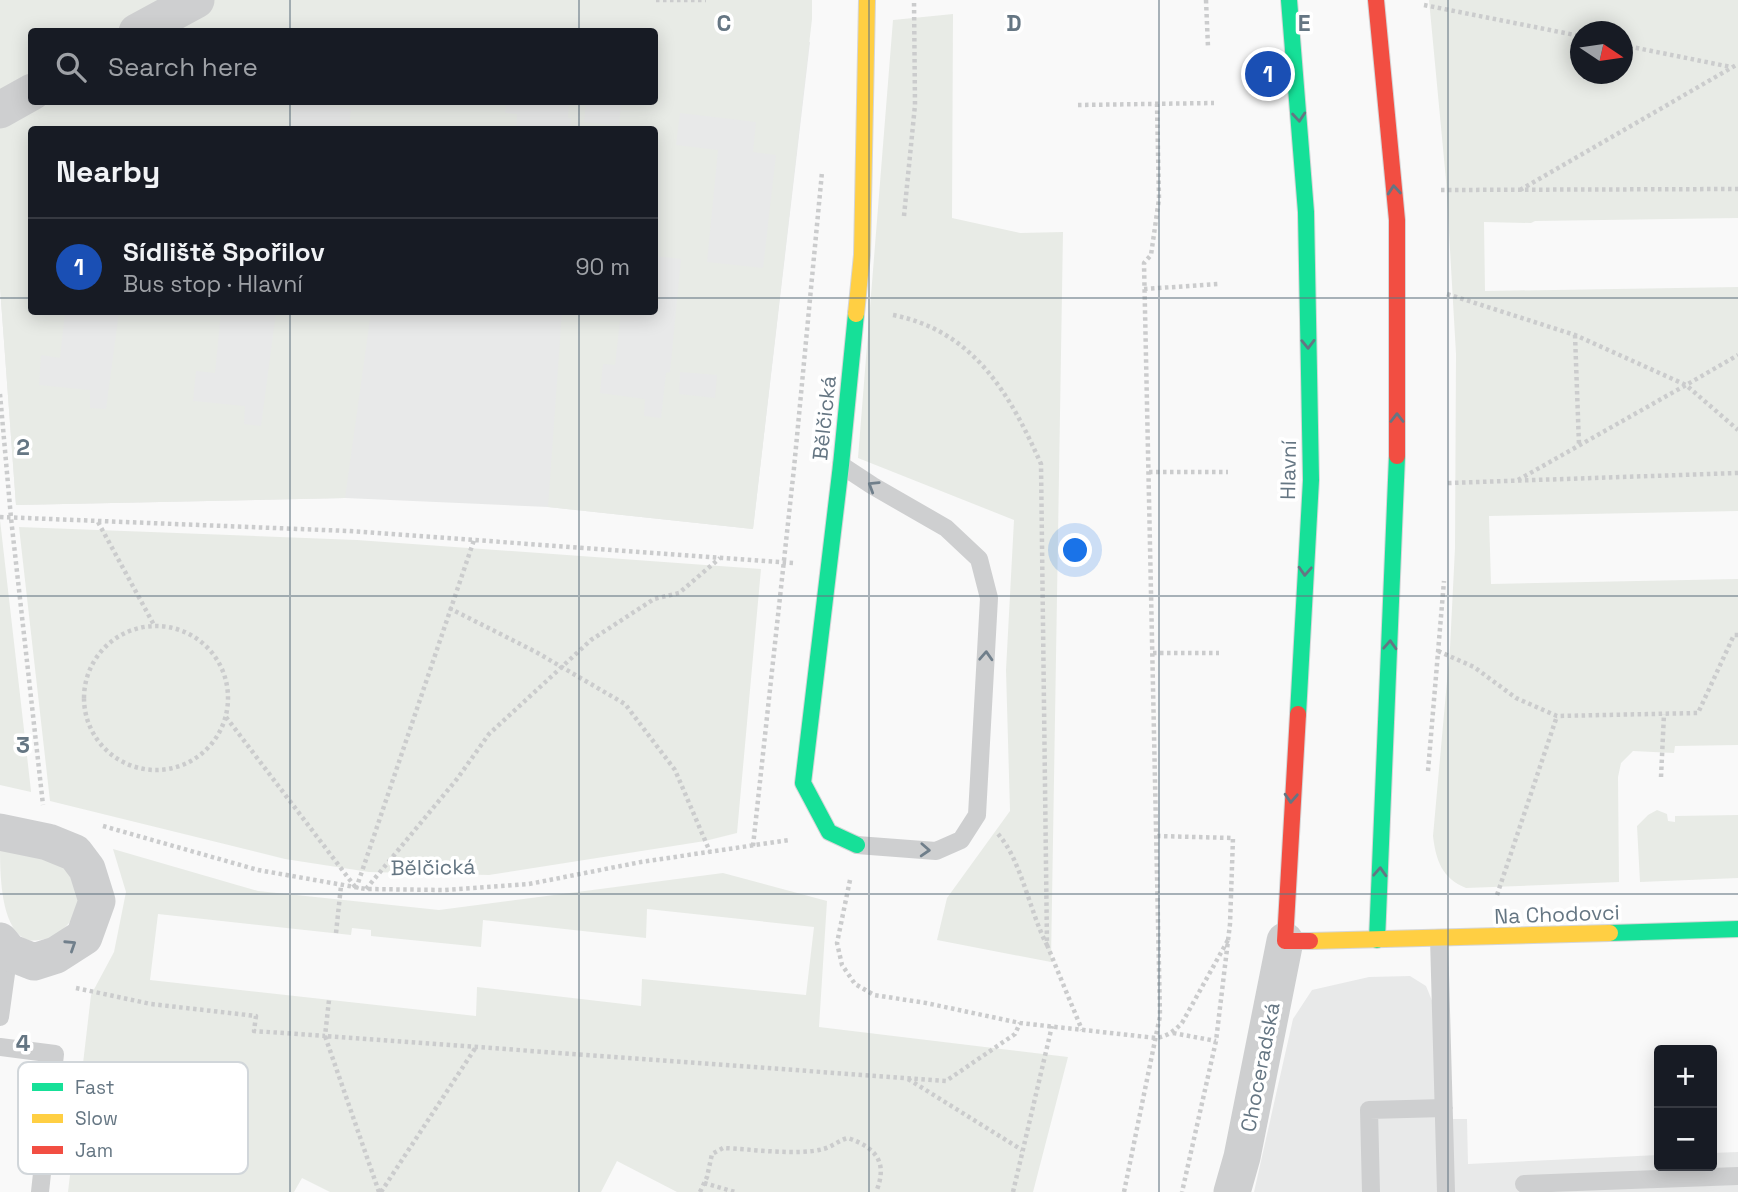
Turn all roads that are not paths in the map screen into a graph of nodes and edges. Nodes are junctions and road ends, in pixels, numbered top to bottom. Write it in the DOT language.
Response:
graph roads {
  1 [pos="196,0"];
  2 [pos="867,0"];
  3 [pos="1289,0"];
  4 [pos="1376,0"];
  5 [pos="144,28"];
  6 [pos="28,94"];
  7 [pos="0,110"];
  8 [pos="841,465"];
  9 [pos="0,832"];
  10 [pos="857,845"];
  11 [pos="1738,929"];
  12 [pos="1439,938"];
  13 [pos="1377,940"];
  14 [pos="1285,941"];
  15 [pos="4,947"];
  16 [pos="0,1017"];
  17 [pos="0,1047"];
  18 [pos="54,1062"];
  19 [pos="1444,1108"];
  20 [pos="42,1174"];
  21 [pos="1738,1176"];
  22 [pos="1524,1184"];
  23 [pos="40,1192"];
  24 [pos="1232,1192"];
  25 [pos="1371,1192"];
  26 [pos="1446,1192"];
  1 -- 5 [label="street"];
  2 -- 8 [label="street, Bělčická"];
  3 -- 14 [label="street, Hlavní, one-way"];
  13 -- 4 [label="street, one-way"];
  6 -- 7 [label="street"];
  8 -- 10 [label="street, Bělčická"];
  10 -- 8 [label="lane, one-way"];
  15 -- 9 [label="street, one-way"];
  11 -- 12 [label="street, Na Chodovci"];
  12 -- 13 [label="street, Na Chodovci"];
  12 -- 19 [label="lane"];
  13 -- 14 [label="street, Na Chodovci"];
  14 -- 24 [label="street, Choceradská"];
  15 -- 16 [label="lane"];
  17 -- 18 [label="lane"];
  19 -- 25 [label="lane"];
  19 -- 26 [label="lane"];
  20 -- 23 [label="lane"];
  21 -- 22 [label="lane"];
}
